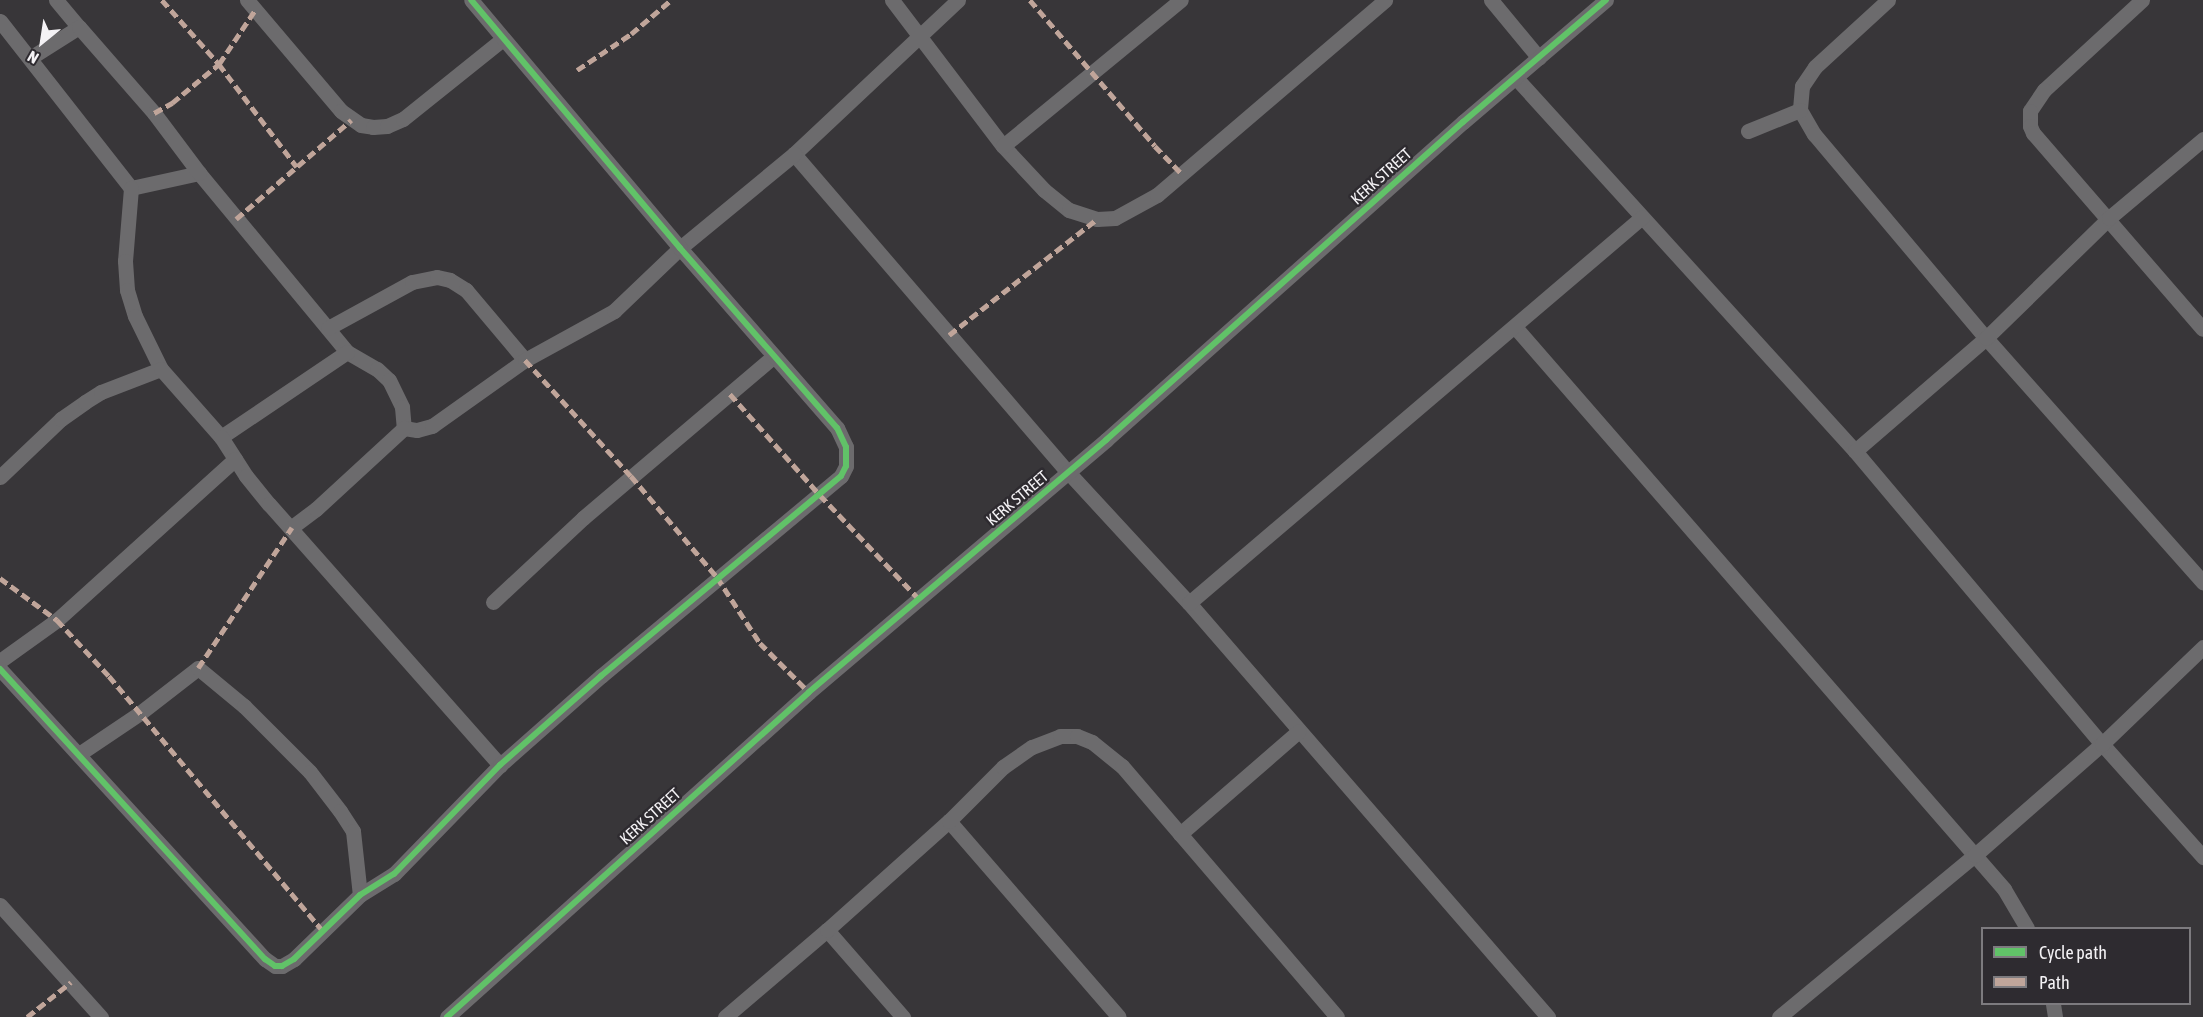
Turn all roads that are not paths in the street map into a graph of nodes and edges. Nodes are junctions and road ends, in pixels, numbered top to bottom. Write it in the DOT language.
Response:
graph roads {
  1 [pos="56,0"];
  2 [pos="247,0"];
  3 [pos="471,0"];
  4 [pos="892,0"];
  5 [pos="958,0"];
  6 [pos="1181,0"];
  7 [pos="1385,0"];
  8 [pos="1491,0"];
  9 [pos="1606,0"];
  10 [pos="1888,0"];
  11 [pos="2142,0"];
  12 [pos="0,21"];
  13 [pos="79,27"];
  14 [pos="918,37"];
  15 [pos="503,39"];
  16 [pos="30,58"];
  17 [pos="1539,58"];
  18 [pos="1516,78"];
  19 [pos="1800,110"];
  20 [pos="1748,131"];
  21 [pos="2203,139"];
  22 [pos="1003,146"];
  23 [pos="794,154"];
  24 [pos="199,173"];
  25 [pos="131,188"];
  26 [pos="1642,217"];
  27 [pos="2109,218"];
  28 [pos="680,248"];
  29 [pos="1515,327"];
  30 [pos="328,328"];
  31 [pos="2203,329"];
  32 [pos="1986,338"];
  33 [pos="347,352"];
  34 [pos="774,356"];
  35 [pos="525,360"];
  36 [pos="162,369"];
  37 [pos="404,429"];
  38 [pos="221,437"];
  39 [pos="1855,451"];
  40 [pos="235,459"];
  41 [pos="1068,472"];
  42 [pos="0,477"];
  43 [pos="292,527"];
  44 [pos="2203,582"];
  45 [pos="493,602"];
  46 [pos="1189,603"];
  47 [pos="2203,647"];
  48 [pos="0,661"];
  49 [pos="0,669"];
  50 [pos="1299,731"];
  51 [pos="2102,744"];
  52 [pos="79,754"];
  53 [pos="500,765"];
  54 [pos="949,821"];
  55 [pos="1180,834"];
  56 [pos="1975,855"];
  57 [pos="2203,857"];
  58 [pos="360,895"];
  59 [pos="0,905"];
  60 [pos="2026,927"];
  61 [pos="827,930"];
  62 [pos="1784,1015"];
  63 [pos="101,1017"];
  64 [pos="447,1017"];
  65 [pos="725,1017"];
  66 [pos="903,1017"];
  67 [pos="1119,1017"];
  68 [pos="1337,1017"];
  69 [pos="1548,1017"];
  1 -- 13 [label="street"];
  2 -- 15 [label="street"];
  3 -- 15 [label="street"];
  4 -- 14 [label="street"];
  5 -- 14 [label="street"];
  6 -- 22 [label="street"];
  7 -- 22 [label="street"];
  8 -- 17 [label="street"];
  9 -- 17 [label="street, KERK STREET"];
  10 -- 19 [label="street"];
  11 -- 27 [label="street"];
  12 -- 16 [label="street"];
  13 -- 16 [label="street"];
  13 -- 24 [label="street"];
  14 -- 22 [label="street"];
  14 -- 23 [label="street"];
  15 -- 28 [label="street"];
  16 -- 25 [label="street"];
  17 -- 18 [label="street, KERK STREET"];
  18 -- 26 [label="street"];
  18 -- 41 [label="street, KERK STREET"];
  19 -- 20 [label="street"];
  19 -- 32 [label="street"];
  21 -- 27 [label="street"];
  23 -- 28 [label="street"];
  23 -- 41 [label="street"];
  24 -- 25 [label="street"];
  24 -- 30 [label="street"];
  25 -- 36 [label="street"];
  26 -- 29 [label="street"];
  26 -- 39 [label="street"];
  27 -- 31 [label="street"];
  27 -- 32 [label="street"];
  28 -- 34 [label="street"];
  28 -- 35 [label="street"];
  29 -- 46 [label="street"];
  29 -- 56 [label="street"];
  30 -- 33 [label="street"];
  30 -- 35 [label="street"];
  32 -- 39 [label="street"];
  32 -- 44 [label="street"];
  33 -- 37 [label="street"];
  33 -- 38 [label="street"];
  34 -- 45 [label="street"];
  34 -- 53 [label="street"];
  35 -- 37 [label="street"];
  36 -- 38 [label="street"];
  36 -- 42 [label="street"];
  37 -- 43 [label="street"];
  38 -- 40 [label="street"];
  39 -- 51 [label="street"];
  40 -- 43 [label="street"];
  40 -- 48 [label="street"];
  41 -- 46 [label="street"];
  41 -- 64 [label="street, KERK STREET"];
  43 -- 53 [label="street"];
  46 -- 50 [label="street"];
  47 -- 51 [label="street"];
  49 -- 52 [label="street"];
  50 -- 55 [label="street"];
  50 -- 69 [label="street"];
  51 -- 56 [label="street"];
  51 -- 57 [label="street"];
  52 -- 58 [label="street"];
  52 -- 58 [label="street"];
  53 -- 58 [label="street"];
  54 -- 55 [label="street"];
  54 -- 61 [label="street"];
  54 -- 67 [label="street"];
  55 -- 68 [label="street"];
  56 -- 60 [label="street"];
  56 -- 62 [label="street"];
  59 -- 63 [label="street"];
  61 -- 65 [label="street"];
  61 -- 66 [label="street"];
}
